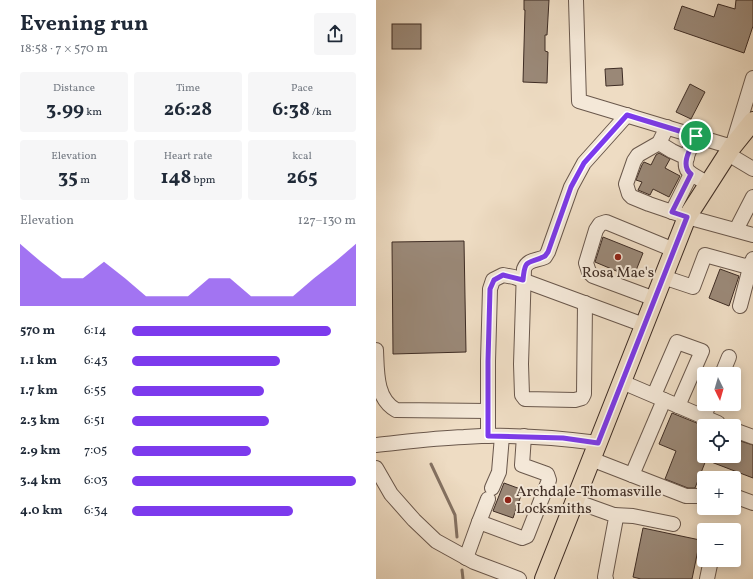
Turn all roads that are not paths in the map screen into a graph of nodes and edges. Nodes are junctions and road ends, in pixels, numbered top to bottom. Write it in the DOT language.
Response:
graph roads {
  1 [pos="576,0"];
  2 [pos="753,78"];
  3 [pos="627,115"];
  4 [pos="753,121"];
  5 [pos="667,127"];
  6 [pos="696,136"];
  7 [pos="659,144"];
  8 [pos="730,150"];
  9 [pos="687,158"];
  10 [pos="753,169"];
  11 [pos="691,174"];
  12 [pos="709,184"];
  13 [pos="753,197"];
  14 [pos="680,214"];
  15 [pos="736,230"];
  16 [pos="753,235"];
  17 [pos="674,250"];
  18 [pos="752,261"];
  19 [pos="663,277"];
  20 [pos="523,280"];
  21 [pos="655,299"];
  22 [pos="585,303"];
  23 [pos="740,306"];
  24 [pos="644,325"];
  25 [pos="376,350"];
  26 [pos="729,357"];
  27 [pos="725,367"];
  28 [pos="622,382"];
  29 [pos="659,398"];
  30 [pos="678,406"];
  31 [pos="697,409"];
  32 [pos="488,411"];
  33 [pos="707,411"];
  34 [pos="714,419"];
  35 [pos="741,433"];
  36 [pos="495,436"];
  37 [pos="524,436"];
  38 [pos="753,437"];
  39 [pos="376,445"];
  40 [pos="594,451"];
  41 [pos="500,464"];
  42 [pos="522,464"];
  43 [pos="376,468"];
  44 [pos="632,475"];
  45 [pos="697,496"];
  46 [pos="741,498"];
  47 [pos="575,501"];
  48 [pos="753,502"];
  49 [pos="614,515"];
  50 [pos="480,522"];
  51 [pos="673,524"];
  52 [pos="466,558"];
  53 [pos="710,567"];
  54 [pos="518,579"];
  55 [pos="544,579"];
  56 [pos="606,579"];
  57 [pos="707,579"];
  1 -- 3 [label="street"];
  2 -- 8 [label="street"];
  3 -- 5 [label="street"];
  3 -- 20 [label="street"];
  4 -- 8 [label="main road"];
  5 -- 6 [label="street"];
  5 -- 7 [label="street"];
  6 -- 8 [label="street"];
  6 -- 9 [label="street"];
  7 -- 9 [label="street"];
  7 -- 14 [label="street"];
  8 -- 10 [label="street"];
  8 -- 12 [label="main road"];
  9 -- 11 [label="street"];
  11 -- 12 [label="street"];
  11 -- 14 [label="street"];
  12 -- 14 [label="main road"];
  13 -- 15 [label="street"];
  14 -- 15 [label="street"];
  14 -- 17 [label="main road"];
  15 -- 16 [label="street"];
  17 -- 19 [label="main road"];
  17 -- 21 [label="street"];
  18 -- 19 [label="street"];
  18 -- 23 [label="street"];
  19 -- 21 [label="main road"];
  20 -- 22 [label="street"];
  20 -- 22 [label="street"];
  20 -- 32 [label="street"];
  21 -- 24 [label="main road"];
  22 -- 24 [label="street"];
  24 -- 28 [label="main road"];
  25 -- 32 [label="street"];
  26 -- 27 [label="street"];
  28 -- 29 [label="street"];
  28 -- 40 [label="main road"];
  29 -- 30 [label="street"];
  29 -- 30 [label="street"];
  29 -- 44 [label="street"];
  30 -- 31 [label="street"];
  32 -- 36 [label="street"];
  33 -- 34 [label="street"];
  35 -- 38 [label="street"];
  36 -- 37 [label="street"];
  36 -- 39 [label="street"];
  36 -- 41 [label="street"];
  37 -- 40 [label="street"];
  37 -- 42 [label="street"];
  40 -- 44 [label="street"];
  40 -- 47 [label="main road"];
  41 -- 42 [label="street"];
  41 -- 50 [label="street"];
  42 -- 50 [label="street"];
  43 -- 52 [label="street"];
  44 -- 45 [label="street"];
  46 -- 48 [label="street"];
  47 -- 49 [label="street"];
  47 -- 55 [label="main road"];
  49 -- 51 [label="street"];
  49 -- 56 [label="street"];
  50 -- 52 [label="street"];
  52 -- 54 [label="street"];
  53 -- 57 [label="street"];
}
